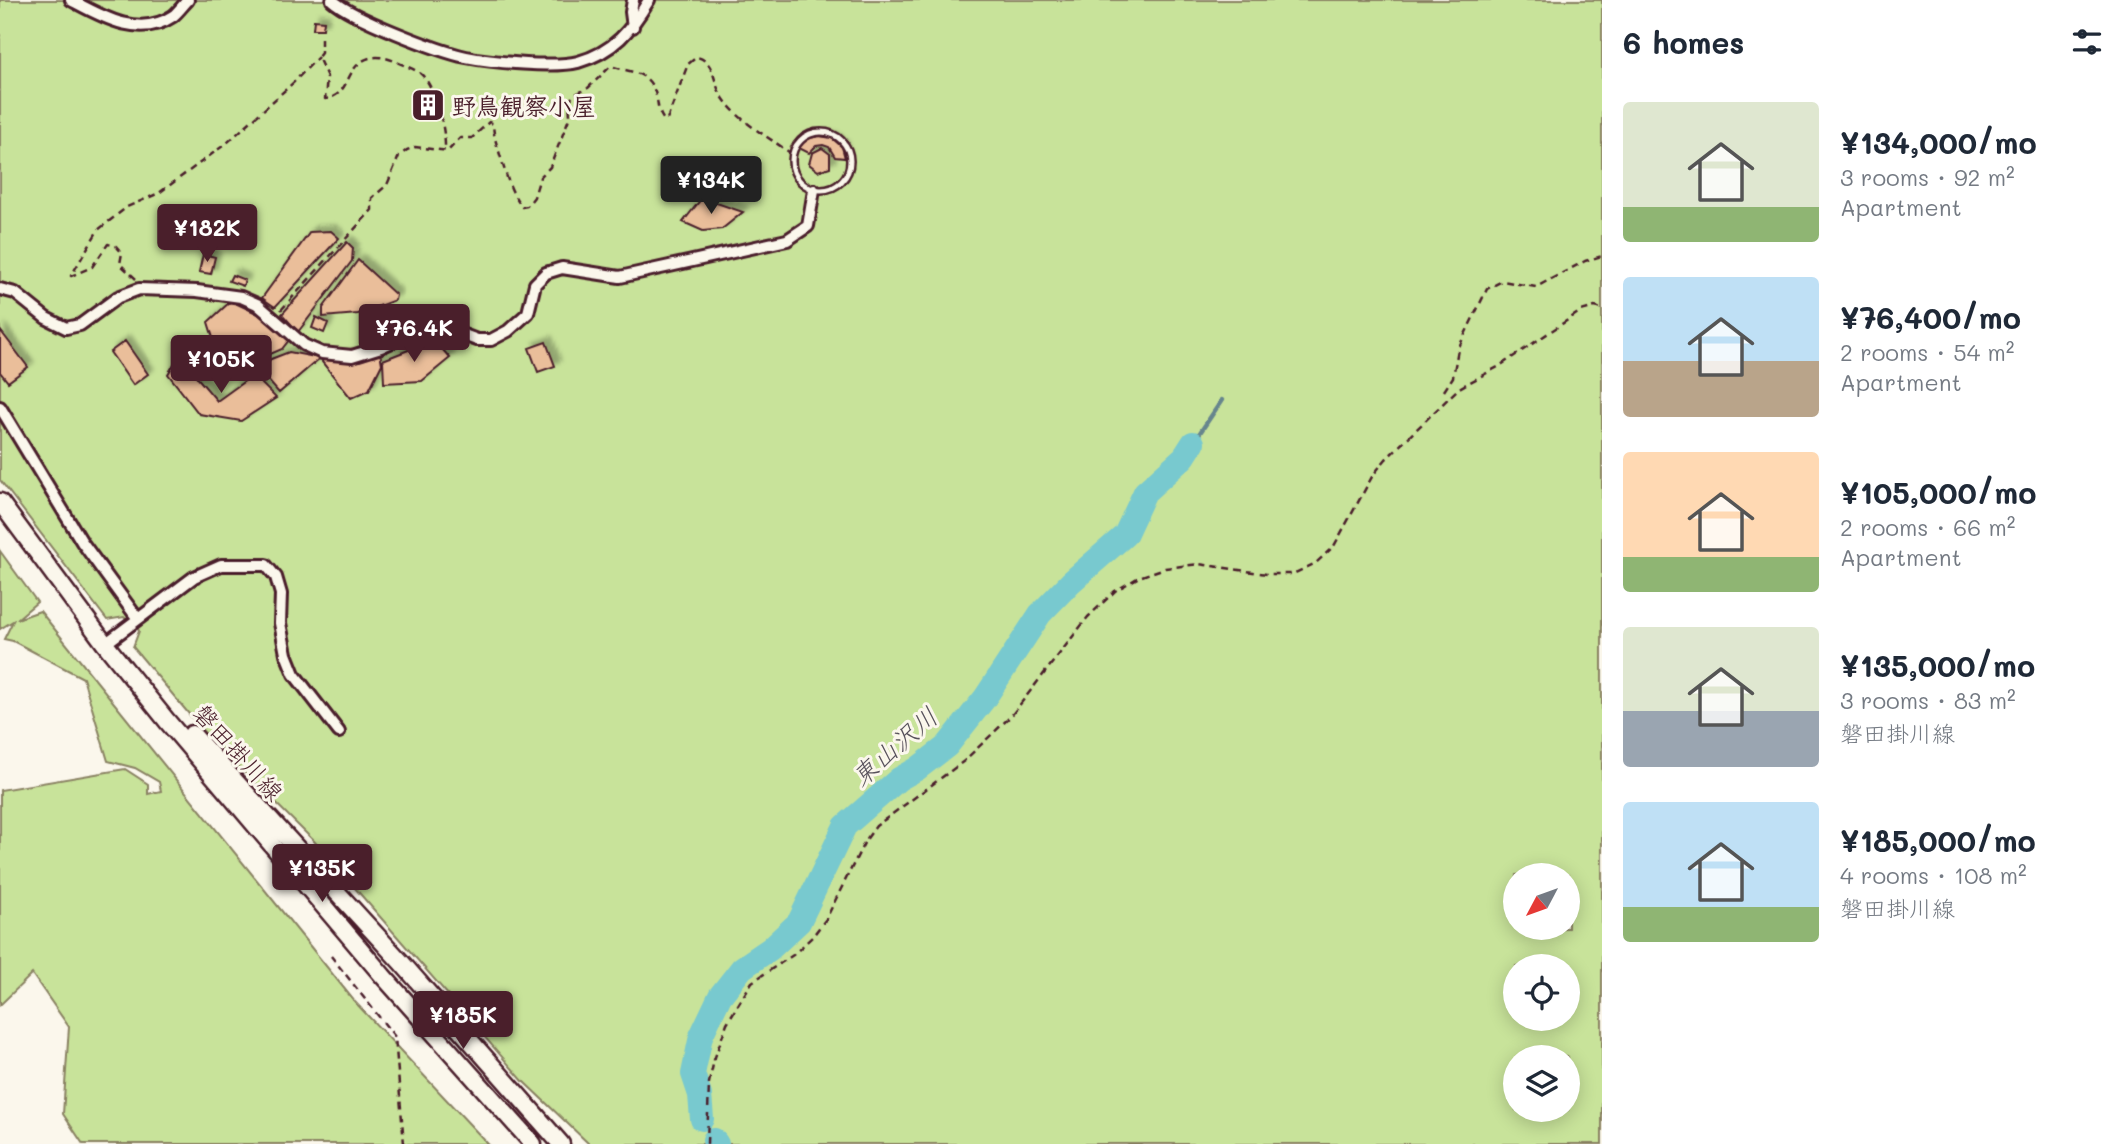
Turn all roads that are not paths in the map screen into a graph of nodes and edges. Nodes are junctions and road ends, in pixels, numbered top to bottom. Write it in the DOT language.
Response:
graph roads {
  1 [pos="71,0"];
  2 [pos="188,0"];
  3 [pos="332,0"];
  4 [pos="633,0"];
  5 [pos="649,0"];
  6 [pos="633,27"];
  7 [pos="814,190"];
  8 [pos="0,289"];
  9 [pos="0,407"];
  10 [pos="0,502"];
  11 [pos="138,619"];
  12 [pos="105,644"];
  13 [pos="340,732"];
  14 [pos="383,976"];
  15 [pos="516,1093"];
  16 [pos="520,1144"];
  17 [pos="533,1144"];
  18 [pos="561,1144"];
  19 [pos="570,1144"];
  1 -- 2 [label="street"];
  3 -- 6 [label="street"];
  4 -- 6 [label="street"];
  5 -- 6 [label="street"];
  7 -- 7 [label="lane"];
  7 -- 8 [label="street"];
  9 -- 11 [label="street"];
  10 -- 12 [label="main road, 磐田掛川線"];
  11 -- 12 [label="street"];
  11 -- 13 [label="street"];
  12 -- 14 [label="main road, 磐田掛川線"];
  12 -- 15 [label="main road, 磐田掛川線"];
  14 -- 16 [label="main road"];
  14 -- 17 [label="main road, 磐田掛川線"];
  15 -- 18 [label="main road, 磐田掛川線"];
  15 -- 19 [label="main road"];
}
